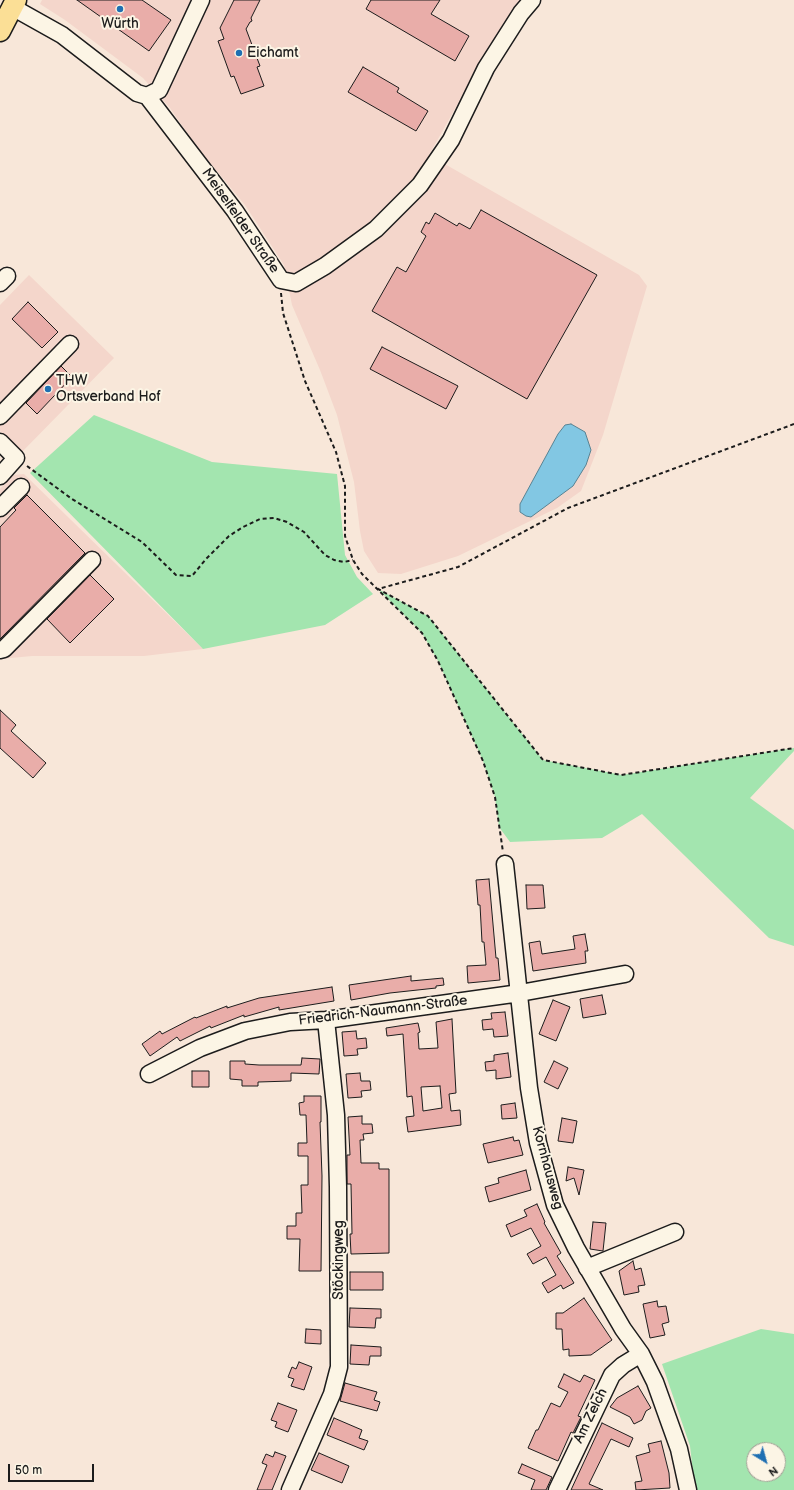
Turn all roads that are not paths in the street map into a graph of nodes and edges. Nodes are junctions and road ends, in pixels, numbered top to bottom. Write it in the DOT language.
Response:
graph roads {
  1 [pos="201,0"];
  2 [pos="532,0"];
  3 [pos="14,4"];
  4 [pos="0,31"];
  5 [pos="147,96"];
  6 [pos="70,344"];
  7 [pos="0,416"];
  8 [pos="0,442"];
  9 [pos="0,476"];
  10 [pos="21,486"];
  11 [pos="0,508"];
  12 [pos="92,560"];
  13 [pos="0,650"];
  14 [pos="505,864"];
  15 [pos="625,974"];
  16 [pos="520,993"];
  17 [pos="326,1020"];
  18 [pos="149,1074"];
  19 [pos="676,1232"];
  20 [pos="587,1268"];
  21 [pos="640,1354"];
  22 [pos="290,1490"];
  23 [pos="557,1490"];
  24 [pos="688,1490"];
  1 -- 5 [label="street"];
  2 -- 5 [label="street, Meiselfelder Straße"];
  3 -- 4 [label="main road"];
  3 -- 5 [label="street, Meiselfelder Straße"];
  6 -- 7 [label="street"];
  8 -- 9 [label="street"];
  10 -- 11 [label="street"];
  12 -- 13 [label="street"];
  14 -- 16 [label="street, Kornhausweg"];
  15 -- 16 [label="street, Friedrich-Naumann-Straße"];
  16 -- 17 [label="street, Friedrich-Naumann-Straße"];
  16 -- 20 [label="street, Kornhausweg"];
  17 -- 18 [label="street, Friedrich-Naumann-Straße"];
  17 -- 22 [label="street, Stöckingweg"];
  19 -- 20 [label="street"];
  20 -- 21 [label="street, Kornhausweg"];
  21 -- 23 [label="street, Am Zelch"];
  21 -- 24 [label="street, Kornhausweg"];
}
